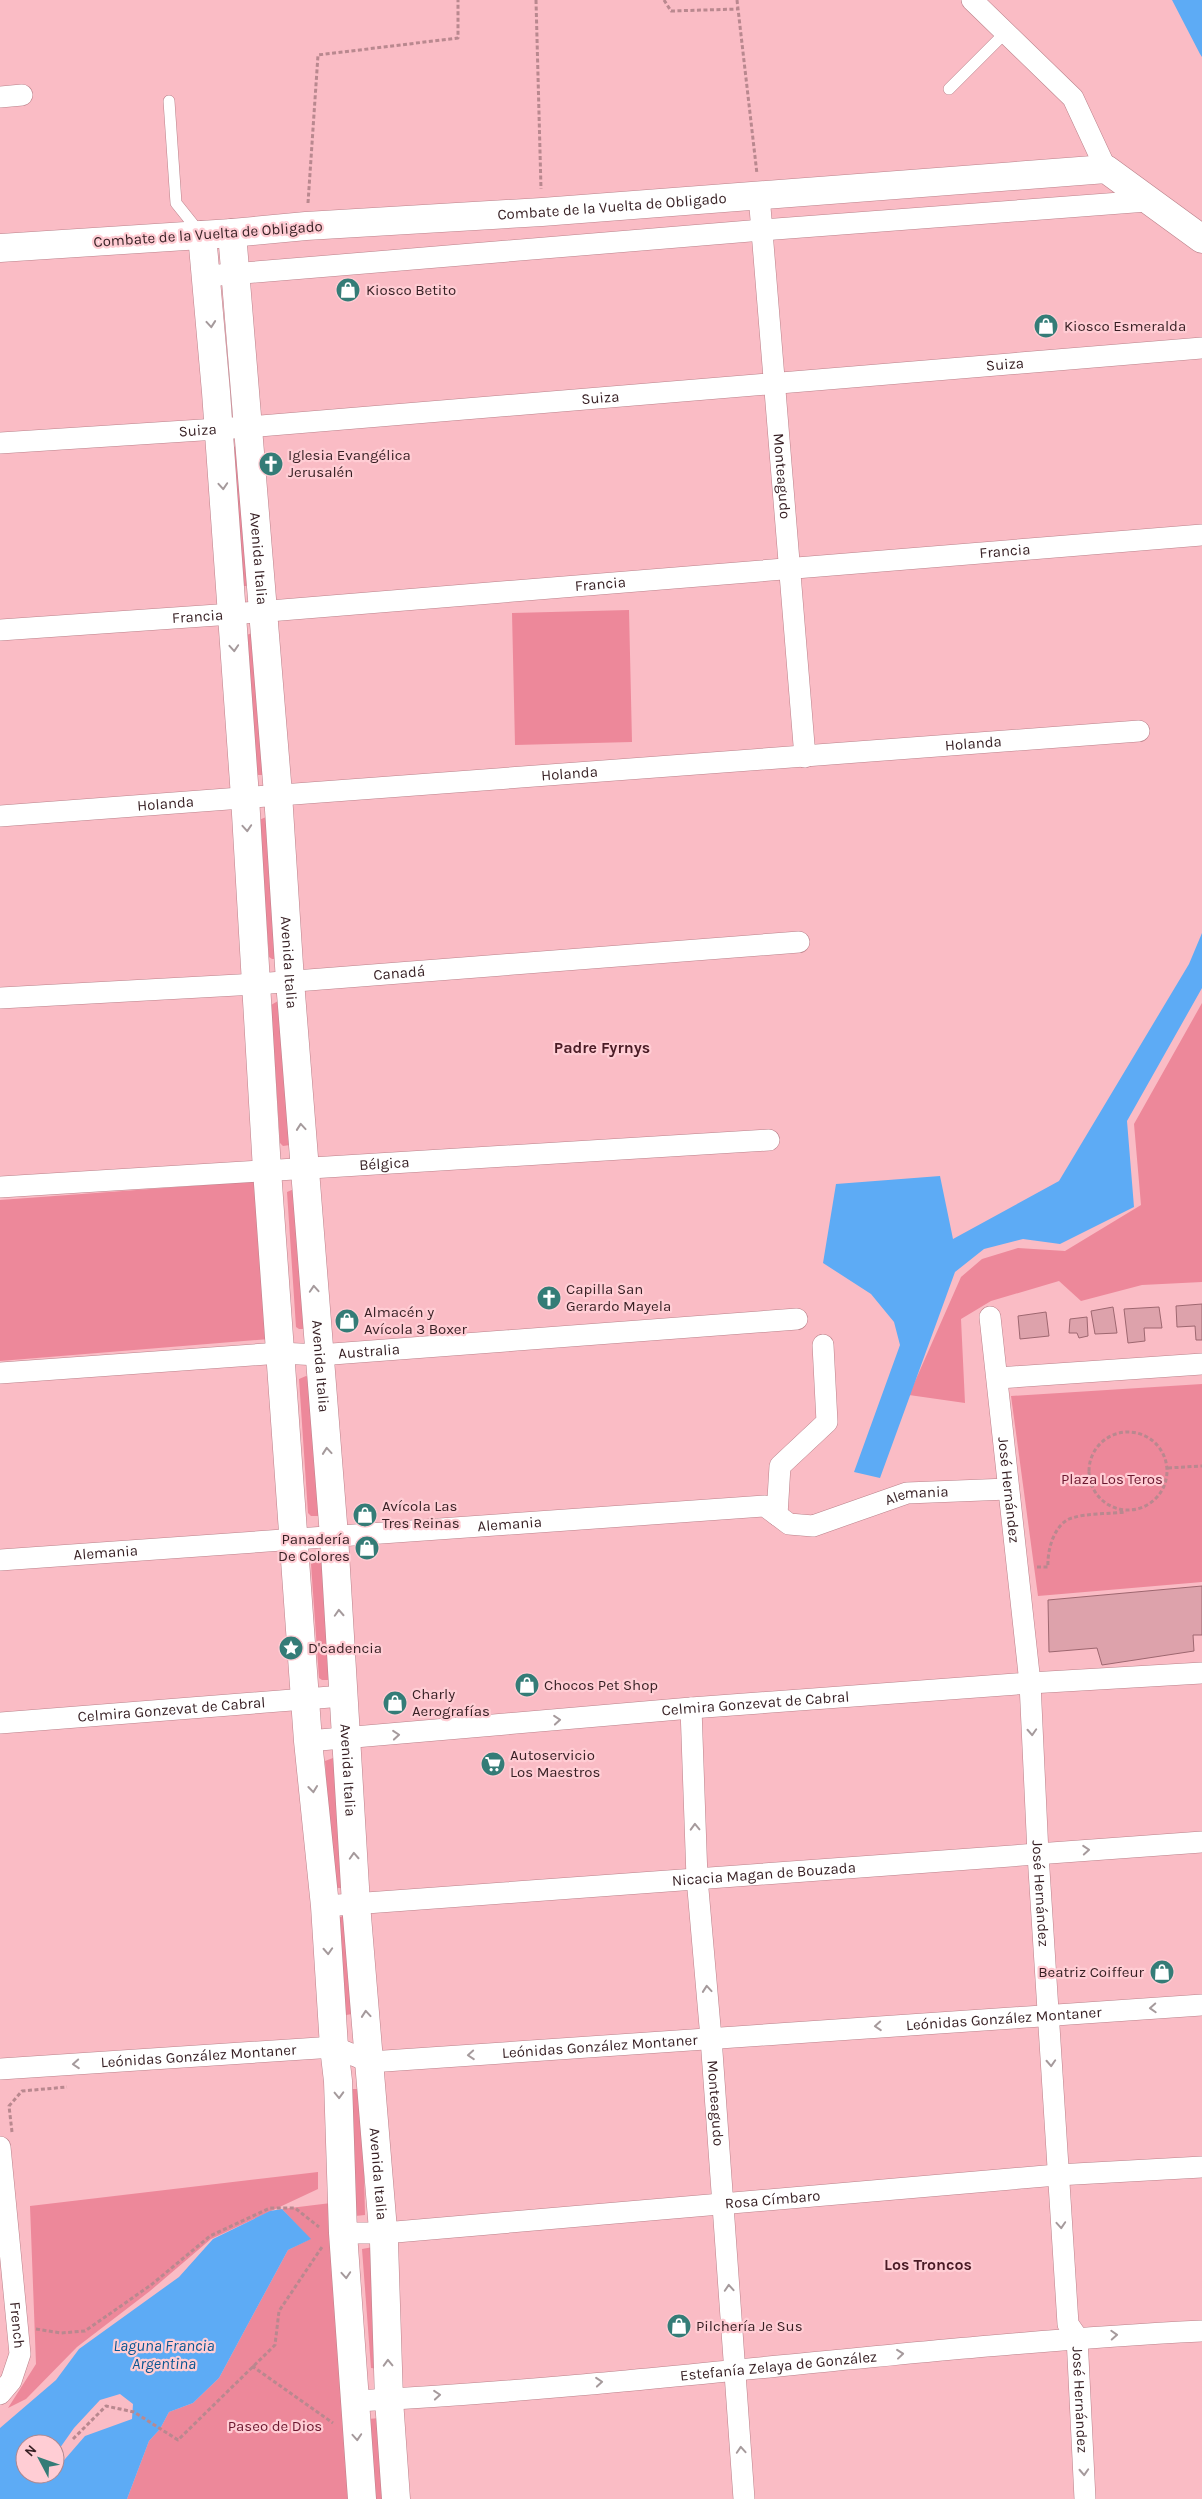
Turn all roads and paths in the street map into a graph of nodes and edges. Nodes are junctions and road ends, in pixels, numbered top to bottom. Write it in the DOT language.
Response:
graph roads {
  1 [pos="458,0"];
  2 [pos="536,0"];
  3 [pos="664,0"];
  4 [pos="737,0"];
  5 [pos="972,0"];
  6 [pos="738,9"];
  7 [pos="1004,34"];
  8 [pos="949,89"];
  9 [pos="22,95"];
  10 [pos="0,97"];
  11 [pos="169,101"];
  12 [pos="1106,169"];
  13 [pos="759,194"];
  14 [pos="1147,201"];
  15 [pos="542,212"];
  16 [pos="306,226"];
  17 [pos="762,230"];
  18 [pos="232,233"];
  19 [pos="202,235"];
  20 [pos="1202,239"];
  21 [pos="0,248"];
  22 [pos="234,274"];
  23 [pos="207,276"];
  24 [pos="1202,348"];
  25 [pos="775,384"];
  26 [pos="248,427"];
  27 [pos="218,429"];
  28 [pos="0,443"];
  29 [pos="1202,535"];
  30 [pos="790,569"];
  31 [pos="261,610"];
  32 [pos="232,614"];
  33 [pos="0,630"];
  34 [pos="1139,731"];
  35 [pos="805,757"];
  36 [pos="278,794"];
  37 [pos="245,797"];
  38 [pos="0,816"];
  39 [pos="799,942"];
  40 [pos="290,982"];
  41 [pos="257,984"];
  42 [pos="0,998"];
  43 [pos="769,1140"];
  44 [pos="305,1168"];
  45 [pos="267,1170"];
  46 [pos="0,1187"];
  47 [pos="990,1317"];
  48 [pos="797,1319"];
  49 [pos="823,1345"];
  50 [pos="280,1354"];
  51 [pos="319,1355"];
  52 [pos="1202,1364"];
  53 [pos="0,1373"];
  54 [pos="998,1378"];
  55 [pos="1202,1466"];
  56 [pos="1168,1468"];
  57 [pos="1008,1489"];
  58 [pos="1129,1511"];
  59 [pos="777,1515"];
  60 [pos="334,1536"];
  61 [pos="293,1540"];
  62 [pos="0,1560"];
  63 [pos="1017,1566"];
  64 [pos="1202,1674"];
  65 [pos="1030,1683"];
  66 [pos="343,1696"];
  67 [pos="306,1698"];
  68 [pos="690,1708"];
  69 [pos="0,1723"];
  70 [pos="347,1739"];
  71 [pos="308,1741"];
  72 [pos="1202,1842"];
  73 [pos="1038,1854"];
  74 [pos="698,1878"];
  75 [pos="356,1904"];
  76 [pos="325,1906"];
  77 [pos="1202,2005"];
  78 [pos="1049,2014"];
  79 [pos="711,2038"];
  80 [pos="334,2047"];
  81 [pos="370,2062"];
  82 [pos="0,2069"];
  83 [pos="70,2086"];
  84 [pos="6,2141"];
  85 [pos="1202,2167"];
  86 [pos="1057,2176"];
  87 [pos="723,2203"];
  88 [pos="384,2233"];
  89 [pos="330,2234"];
  90 [pos="1202,2331"];
  91 [pos="1077,2337"];
  92 [pos="20,2354"];
  93 [pos="252,2366"];
  94 [pos="735,2370"];
  95 [pos="6,2388"];
  96 [pos="389,2400"];
  97 [pos="355,2401"];
  98 [pos="336,2425"];
  99 [pos="73,2439"];
  100 [pos="362,2499"];
  101 [pos="396,2499"];
  102 [pos="744,2499"];
  103 [pos="1085,2499"];
  1 -- 16 [label="path"];
  2 -- 15 [label="path"];
  3 -- 6 [label="path"];
  4 -- 6 [label="path"];
  5 -- 7 [label="street"];
  6 -- 13 [label="path"];
  7 -- 8 [label="lane"];
  7 -- 12 [label="street"];
  9 -- 10 [label="street"];
  11 -- 19 [label="lane"];
  12 -- 13 [label="main road, Combate de la Vuelta de Obligado"];
  12 -- 14 [label="main road"];
  13 -- 15 [label="main road, Combate de la Vuelta de Obligado"];
  13 -- 17 [label="street, Monteagudo"];
  14 -- 17 [label="street"];
  14 -- 20 [label="main road"];
  15 -- 16 [label="main road, Combate de la Vuelta de Obligado"];
  16 -- 18 [label="main road, Combate de la Vuelta de Obligado"];
  17 -- 22 [label="street"];
  17 -- 25 [label="street, Monteagudo"];
  18 -- 19 [label="main road, Combate de la Vuelta de Obligado"];
  18 -- 22 [label="main road, Avenida Italia"];
  19 -- 21 [label="main road, Combate de la Vuelta de Obligado"];
  19 -- 23 [label="main road, Avenida Italia"];
  22 -- 23 [label="street"];
  22 -- 26 [label="main road, Avenida Italia"];
  23 -- 27 [label="main road, Avenida Italia, one-way"];
  24 -- 25 [label="street, Suiza"];
  25 -- 26 [label="street, Suiza"];
  25 -- 30 [label="street, Monteagudo"];
  26 -- 27 [label="street, Suiza"];
  26 -- 31 [label="main road, Avenida Italia"];
  27 -- 28 [label="street, Suiza"];
  27 -- 32 [label="main road, Avenida Italia, one-way"];
  29 -- 30 [label="street, Francia"];
  30 -- 31 [label="street, Francia"];
  30 -- 35 [label="street, Monteagudo"];
  31 -- 32 [label="street, Francia"];
  31 -- 36 [label="main road, Avenida Italia"];
  32 -- 33 [label="street, Francia"];
  32 -- 37 [label="main road, Avenida Italia, one-way"];
  34 -- 35 [label="street, Holanda"];
  35 -- 36 [label="street, Holanda"];
  36 -- 37 [label="street, Holanda"];
  36 -- 40 [label="main road, Avenida Italia"];
  37 -- 38 [label="street, Holanda"];
  37 -- 41 [label="main road, Avenida Italia, one-way"];
  39 -- 40 [label="street, Canadá"];
  40 -- 41 [label="street, Canadá"];
  44 -- 40 [label="main road, Avenida Italia, one-way"];
  41 -- 42 [label="street, Canadá"];
  41 -- 45 [label="main road, Avenida Italia"];
  43 -- 44 [label="street, Bélgica"];
  44 -- 45 [label="street, Bélgica"];
  51 -- 44 [label="main road, Avenida Italia, one-way"];
  45 -- 46 [label="street, Bélgica"];
  45 -- 50 [label="main road, Avenida Italia"];
  47 -- 54 [label="street, José Hernández"];
  48 -- 51 [label="street, Australia"];
  49 -- 59 [label="street"];
  50 -- 51 [label="street, Australia"];
  50 -- 53 [label="street, Australia"];
  50 -- 61 [label="main road, Avenida Italia"];
  60 -- 51 [label="main road, Avenida Italia, one-way"];
  52 -- 54 [label="street"];
  54 -- 57 [label="street, José Hernández"];
  55 -- 56 [label="path"];
  56 -- 58 [label="path"];
  56 -- 58 [label="path"];
  57 -- 59 [label="street, Alemania"];
  57 -- 63 [label="street, José Hernández"];
  58 -- 63 [label="path"];
  59 -- 60 [label="street, Alemania"];
  60 -- 61 [label="street, Alemania"];
  66 -- 60 [label="main road, Avenida Italia, one-way"];
  61 -- 62 [label="street, Alemania"];
  61 -- 67 [label="main road, Avenida Italia"];
  63 -- 65 [label="street, José Hernández"];
  64 -- 65 [label="street, Celmira Gonzevat de Cabral"];
  65 -- 68 [label="street, Celmira Gonzevat de Cabral"];
  65 -- 73 [label="street, José Hernández, one-way"];
  66 -- 67 [label="street, Celmira Gonzevat de Cabral"];
  66 -- 70 [label="main road, Avenida Italia"];
  67 -- 69 [label="street, Celmira Gonzevat de Cabral"];
  67 -- 71 [label="main road, Avenida Italia"];
  70 -- 68 [label="street, Celmira Gonzevat de Cabral, one-way"];
  74 -- 68 [label="street, Monteagudo, one-way"];
  70 -- 71 [label="street, Celmira Gonzevat de Cabral"];
  75 -- 70 [label="main road, Avenida Italia, one-way"];
  71 -- 76 [label="main road, Avenida Italia, one-way"];
  73 -- 72 [label="street, Nicacia Magan de Bouzada, one-way"];
  73 -- 74 [label="street, Nicacia Magan de Bouzada"];
  73 -- 78 [label="street, José Hernández"];
  74 -- 75 [label="street, Nicacia Magan de Bouzada"];
  79 -- 74 [label="street, Monteagudo, one-way"];
  75 -- 76 [label="street, Nicacia Magan de Bouzada"];
  81 -- 75 [label="main road, Avenida Italia, one-way"];
  76 -- 80 [label="main road, Avenida Italia, one-way"];
  77 -- 78 [label="street, Leónidas González Montaner, one-way"];
  78 -- 79 [label="street, Leónidas González Montaner, one-way"];
  78 -- 86 [label="street, José Hernández, one-way"];
  79 -- 81 [label="street, Leónidas González Montaner, one-way"];
  79 -- 87 [label="street, Monteagudo"];
  80 -- 81 [label="street, Leónidas González Montaner"];
  80 -- 82 [label="street, Leónidas González Montaner, one-way"];
  80 -- 89 [label="main road, Avenida Italia, one-way"];
  81 -- 88 [label="main road, Avenida Italia"];
  83 -- 84 [label="path"];
  84 -- 92 [label="street, French"];
  85 -- 86 [label="street, Rosa Címbaro"];
  86 -- 87 [label="street, Rosa Címbaro"];
  86 -- 91 [label="street, José Hernández, one-way"];
  87 -- 88 [label="street, Rosa Címbaro"];
  94 -- 87 [label="street, Monteagudo, one-way"];
  88 -- 89 [label="street, Rosa Címbaro"];
  96 -- 88 [label="main road, Avenida Italia, one-way"];
  89 -- 92 [label="path"];
  89 -- 93 [label="path"];
  89 -- 97 [label="main road, Avenida Italia, one-way"];
  91 -- 90 [label="street, Estefanía Zelaya de González, one-way"];
  94 -- 91 [label="street, Estefanía Zelaya de González, one-way"];
  91 -- 103 [label="street, José Hernández, one-way"];
  92 -- 95 [label="street, French"];
  93 -- 98 [label="path"];
  93 -- 99 [label="path"];
  96 -- 94 [label="street, Estefanía Zelaya de González, one-way"];
  102 -- 94 [label="street, Monteagudo, one-way"];
  96 -- 97 [label="street, Estefanía Zelaya de González"];
  96 -- 101 [label="main road, Avenida Italia"];
  97 -- 100 [label="main road, Avenida Italia, one-way"];
}
